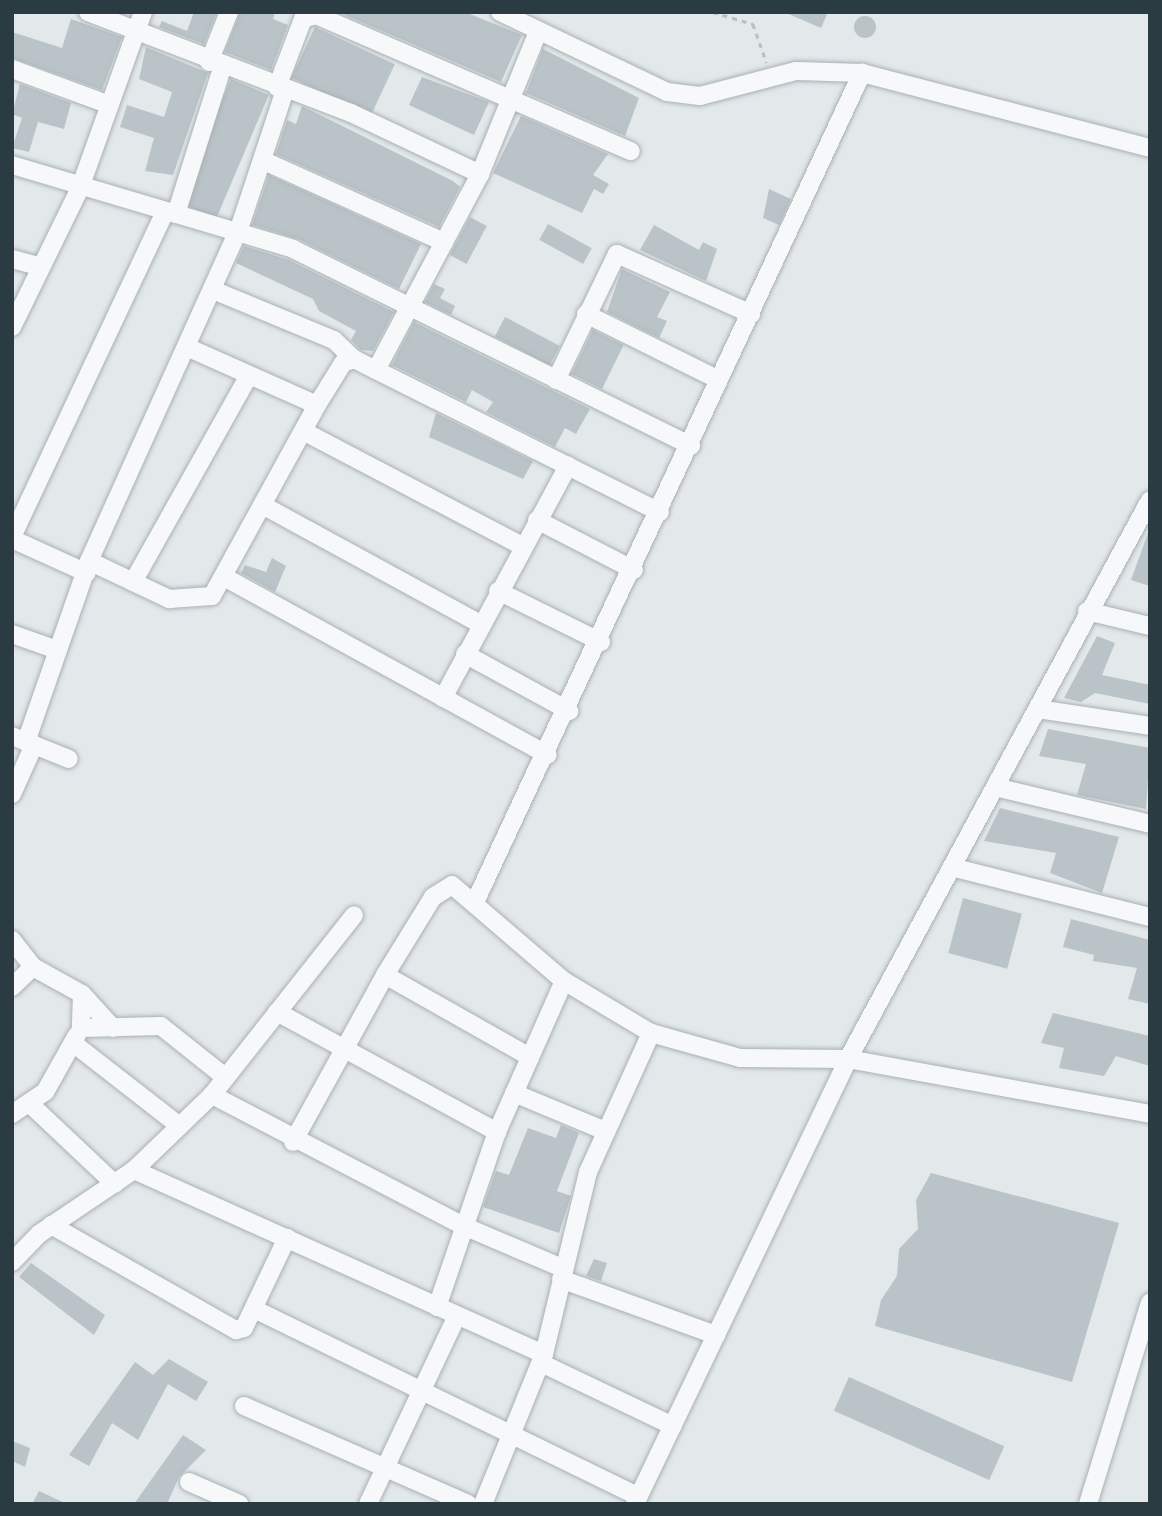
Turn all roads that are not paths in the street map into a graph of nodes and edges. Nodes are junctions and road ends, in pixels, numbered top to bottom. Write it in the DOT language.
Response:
graph roads {
  1 [pos="88,12"];
  2 [pos="229,12"];
  3 [pos="500,12"];
  4 [pos="140,20"];
  5 [pos="537,32"];
  6 [pos="216,65"];
  7 [pos="12,69"];
  8 [pos="862,73"];
  9 [pos="281,88"];
  10 [pos="509,103"];
  11 [pos="110,105"];
  12 [pos="1150,148"];
  13 [pos="631,150"];
  14 [pos="262,160"];
  15 [pos="12,165"];
  16 [pos="480,174"];
  17 [pos="80,188"];
  18 [pos="171,213"];
  19 [pos="239,229"];
  20 [pos="444,242"];
  21 [pos="12,259"];
  22 [pos="39,266"];
  23 [pos="214,290"];
  24 [pos="411,305"];
  25 [pos="586,314"];
  26 [pos="751,314"];
  27 [pos="12,327"];
  28 [pos="189,348"];
  29 [pos="354,359"];
  30 [pos="376,370"];
  31 [pos="249,375"];
  32 [pos="555,380"];
  33 [pos="719,380"];
  34 [pos="317,405"];
  35 [pos="303,430"];
  36 [pos="691,446"];
  37 [pos="568,466"];
  38 [pos="1150,500"];
  39 [pos="264,506"];
  40 [pos="660,512"];
  41 [pos="537,520"];
  42 [pos="1142,530"];
  43 [pos="12,538"];
  44 [pos="522,547"];
  45 [pos="88,567"];
  46 [pos="634,570"];
  47 [pos="226,578"];
  48 [pos="133,582"];
  49 [pos="498,591"];
  50 [pos="1087,611"];
  51 [pos="480,624"];
  52 [pos="1150,626"];
  53 [pos="12,634"];
  54 [pos="600,642"];
  55 [pos="57,650"];
  56 [pos="465,654"];
  57 [pos="443,698"];
  58 [pos="1038,709"];
  59 [pos="569,711"];
  60 [pos="1150,726"];
  61 [pos="24,741"];
  62 [pos="548,755"];
  63 [pos="69,759"];
  64 [pos="995,787"];
  65 [pos="12,794"];
  66 [pos="1150,824"];
  67 [pos="955,868"];
  68 [pos="477,900"];
  69 [pos="354,915"];
  70 [pos="1150,917"];
  71 [pos="12,940"];
  72 [pos="33,967"];
  73 [pos="385,975"];
  74 [pos="564,981"];
  75 [pos="12,987"];
  76 [pos="82,994"];
  77 [pos="277,1012"];
  78 [pos="113,1028"];
  79 [pos="651,1033"];
  80 [pos="77,1036"];
  81 [pos="342,1047"];
  82 [pos="530,1057"];
  83 [pos="848,1059"];
  84 [pos="225,1077"];
  85 [pos="514,1093"];
  86 [pos="212,1095"];
  87 [pos="29,1103"];
  88 [pos="12,1114"];
  89 [pos="1150,1114"];
  90 [pos="177,1124"];
  91 [pos="603,1130"];
  92 [pos="497,1132"];
  93 [pos="293,1142"];
  94 [pos="134,1170"];
  95 [pos="115,1184"];
  96 [pos="51,1225"];
  97 [pos="466,1227"];
  98 [pos="287,1238"];
  99 [pos="12,1262"];
  100 [pos="561,1274"];
  101 [pos="1150,1302"];
  102 [pos="437,1307"];
  103 [pos="254,1309"];
  104 [pos="457,1316"];
  105 [pos="716,1335"];
  106 [pos="542,1358"];
  107 [pos="421,1390"];
  108 [pos="244,1406"];
  109 [pos="673,1426"];
  110 [pos="513,1434"];
  111 [pos="385,1469"];
  112 [pos="190,1482"];
  113 [pos="637,1500"];
  114 [pos="239,1504"];
  115 [pos="368,1504"];
  116 [pos="468,1504"];
  117 [pos="483,1504"];
  118 [pos="1088,1504"];
  1 -- 4 [label="street"];
  2 -- 6 [label="street"];
  3 -- 5 [label="street"];
  4 -- 6 [label="street"];
  4 -- 11 [label="street"];
  5 -- 8 [label="street"];
  5 -- 10 [label="street"];
  6 -- 9 [label="street"];
  6 -- 18 [label="street"];
  7 -- 11 [label="street"];
  8 -- 12 [label="street"];
  8 -- 26 [label="street"];
  9 -- 10 [label="street"];
  9 -- 14 [label="street"];
  9 -- 16 [label="street"];
  10 -- 13 [label="street"];
  10 -- 16 [label="street"];
  11 -- 17 [label="street"];
  14 -- 19 [label="street"];
  14 -- 20 [label="street"];
  15 -- 17 [label="street"];
  16 -- 20 [label="street"];
  17 -- 18 [label="street"];
  17 -- 22 [label="street"];
  18 -- 19 [label="street"];
  18 -- 43 [label="street"];
  19 -- 23 [label="street"];
  19 -- 24 [label="street"];
  20 -- 24 [label="street"];
  21 -- 22 [label="street"];
  22 -- 27 [label="street"];
  23 -- 28 [label="street"];
  23 -- 29 [label="street"];
  24 -- 30 [label="street"];
  24 -- 32 [label="street"];
  25 -- 26 [label="street"];
  25 -- 32 [label="street"];
  25 -- 33 [label="street"];
  26 -- 33 [label="street"];
  28 -- 31 [label="street"];
  28 -- 45 [label="street"];
  29 -- 30 [label="street"];
  29 -- 34 [label="street"];
  30 -- 37 [label="street"];
  31 -- 34 [label="street"];
  31 -- 48 [label="street"];
  32 -- 36 [label="street"];
  33 -- 36 [label="street"];
  34 -- 35 [label="street"];
  35 -- 39 [label="street"];
  35 -- 44 [label="street"];
  36 -- 40 [label="street"];
  37 -- 40 [label="street"];
  37 -- 41 [label="street"];
  38 -- 42 [label="street"];
  39 -- 47 [label="street"];
  39 -- 51 [label="street"];
  40 -- 46 [label="street"];
  41 -- 44 [label="street"];
  41 -- 46 [label="street"];
  42 -- 50 [label="street"];
  43 -- 45 [label="street"];
  44 -- 49 [label="street"];
  45 -- 48 [label="street"];
  45 -- 55 [label="street"];
  46 -- 54 [label="street"];
  47 -- 48 [label="street"];
  47 -- 57 [label="street"];
  49 -- 51 [label="street"];
  49 -- 54 [label="street"];
  50 -- 52 [label="street"];
  50 -- 58 [label="street"];
  51 -- 56 [label="street"];
  53 -- 55 [label="street"];
  54 -- 59 [label="street"];
  55 -- 61 [label="street"];
  56 -- 57 [label="street"];
  56 -- 59 [label="street"];
  57 -- 62 [label="street"];
  58 -- 60 [label="street"];
  58 -- 64 [label="street"];
  59 -- 62 [label="street"];
  61 -- 63 [label="street"];
  61 -- 65 [label="street"];
  62 -- 68 [label="street"];
  64 -- 66 [label="street"];
  64 -- 67 [label="street"];
  67 -- 70 [label="street"];
  67 -- 83 [label="street"];
  68 -- 73 [label="street"];
  68 -- 74 [label="street"];
  69 -- 77 [label="street"];
  71 -- 72 [label="street"];
  72 -- 75 [label="street"];
  72 -- 76 [label="street"];
  73 -- 81 [label="street"];
  73 -- 82 [label="street"];
  74 -- 79 [label="street"];
  74 -- 82 [label="street"];
  76 -- 78 [label="street"];
  76 -- 80 [label="street"];
  77 -- 81 [label="street"];
  77 -- 84 [label="street"];
  78 -- 80 [label="street"];
  78 -- 84 [label="street"];
  79 -- 83 [label="street"];
  79 -- 91 [label="street"];
  80 -- 87 [label="street"];
  80 -- 90 [label="street"];
  81 -- 92 [label="street"];
  81 -- 93 [label="street"];
  82 -- 85 [label="street"];
  83 -- 89 [label="street"];
  83 -- 105 [label="street"];
  84 -- 86 [label="street"];
  85 -- 91 [label="street"];
  85 -- 92 [label="street"];
  86 -- 90 [label="street"];
  86 -- 93 [label="street"];
  87 -- 88 [label="street"];
  87 -- 95 [label="street"];
  90 -- 94 [label="street"];
  91 -- 100 [label="street"];
  92 -- 97 [label="street"];
  93 -- 97 [label="street"];
  94 -- 95 [label="street"];
  94 -- 98 [label="street"];
  95 -- 96 [label="street"];
  96 -- 99 [label="street"];
  96 -- 103 [label="street"];
  97 -- 100 [label="street"];
  97 -- 102 [label="street"];
  98 -- 102 [label="street"];
  98 -- 103 [label="street"];
  100 -- 105 [label="street"];
  100 -- 106 [label="street"];
  101 -- 118 [label="street"];
  102 -- 104 [label="street"];
  103 -- 107 [label="street"];
  104 -- 106 [label="street"];
  104 -- 107 [label="street"];
  105 -- 109 [label="street"];
  106 -- 109 [label="street"];
  106 -- 110 [label="street"];
  107 -- 110 [label="street"];
  107 -- 111 [label="street"];
  108 -- 111 [label="street"];
  109 -- 113 [label="street"];
  110 -- 113 [label="street"];
  110 -- 117 [label="street"];
  111 -- 115 [label="street"];
  111 -- 116 [label="street"];
  112 -- 114 [label="street"];
}
